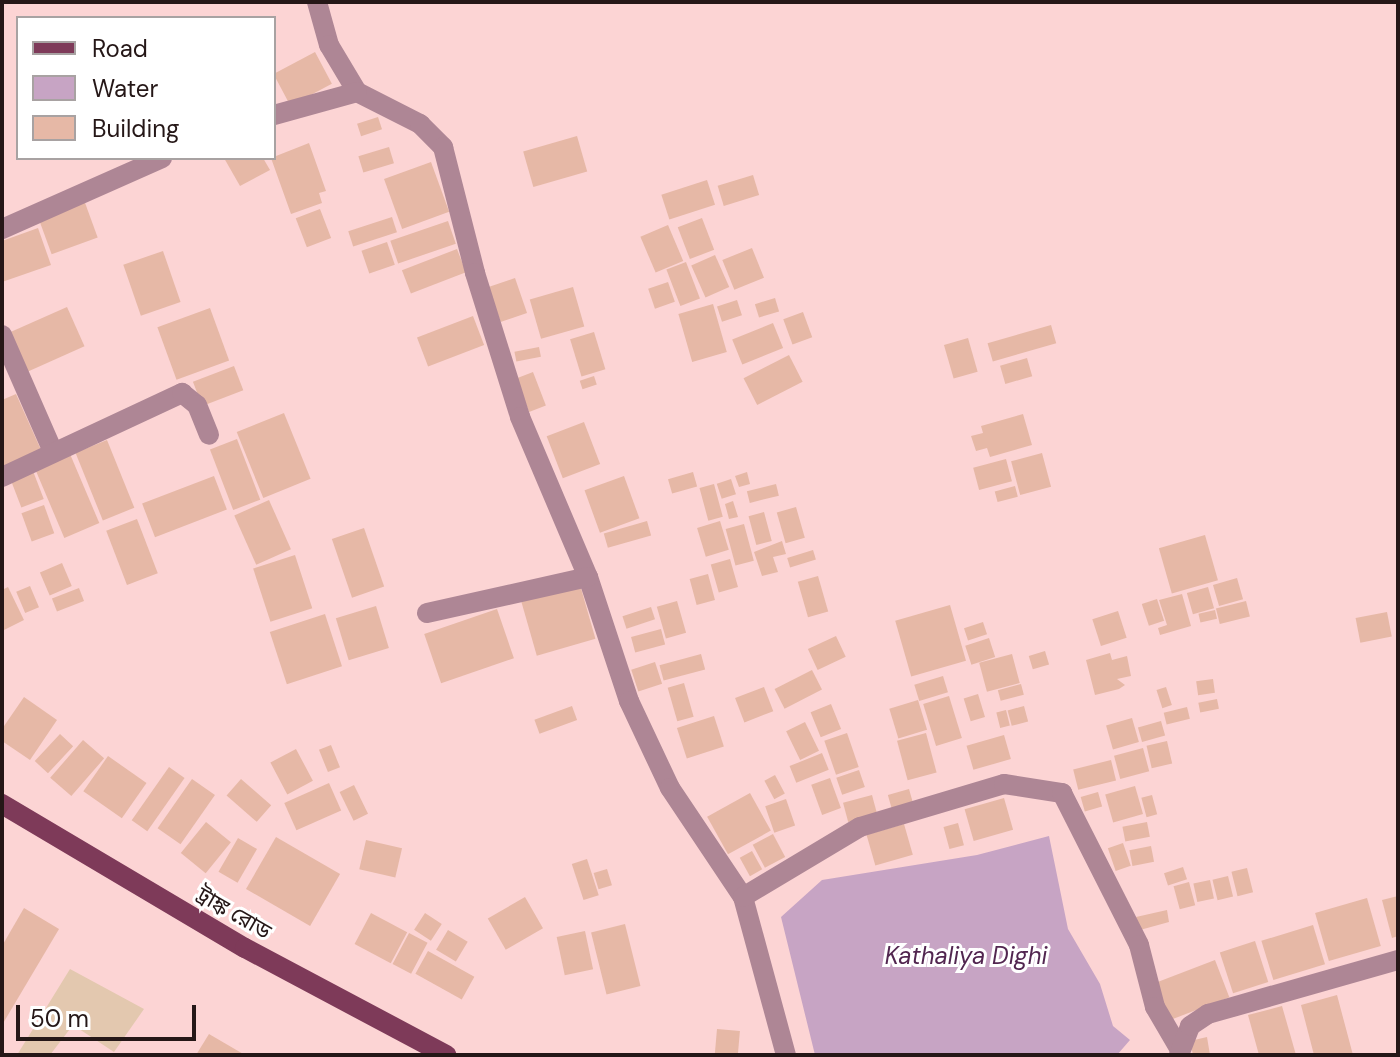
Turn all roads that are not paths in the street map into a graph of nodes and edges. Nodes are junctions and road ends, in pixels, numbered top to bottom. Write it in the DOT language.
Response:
graph roads {
  1 [pos="317,2"];
  2 [pos="357,92"];
  3 [pos="276,114"];
  4 [pos="157,160"];
  5 [pos="2,229"];
  6 [pos="2,335"];
  7 [pos="209,435"];
  8 [pos="53,452"];
  9 [pos="2,477"];
  10 [pos="588,577"];
  11 [pos="427,613"];
  12 [pos="2,804"];
  13 [pos="743,897"];
  14 [pos="1398,960"];
  15 [pos="1179,1051"];
  16 [pos="446,1055"];
  17 [pos="786,1055"];
  1 -- 2 [label="street"];
  2 -- 3 [label="street"];
  2 -- 10 [label="street"];
  4 -- 5 [label="street"];
  6 -- 8 [label="street"];
  7 -- 8 [label="street"];
  8 -- 9 [label="street"];
  10 -- 11 [label="street"];
  10 -- 13 [label="street"];
  12 -- 16 [label="main road, ট্রাঙ্ক রোড"];
  13 -- 15 [label="street"];
  13 -- 17 [label="street"];
  14 -- 15 [label="street"];
}
